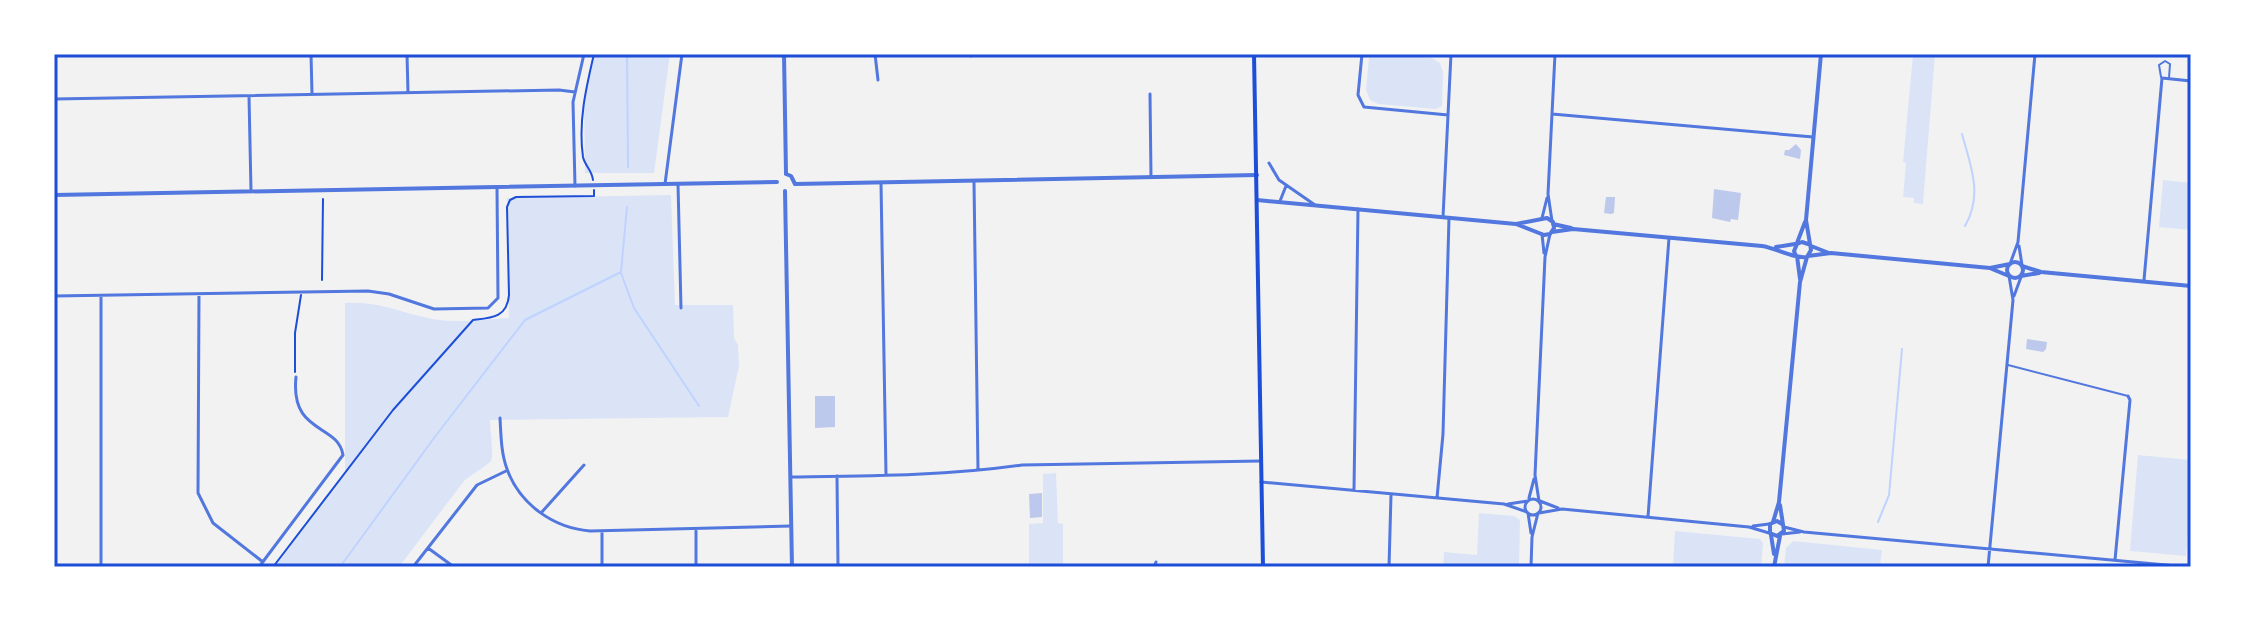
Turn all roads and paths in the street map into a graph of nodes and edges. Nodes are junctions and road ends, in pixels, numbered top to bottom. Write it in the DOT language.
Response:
graph roads {
  1 [pos="311,54"];
  2 [pos="407,54"];
  3 [pos="584,54"];
  4 [pos="594,54"];
  5 [pos="682,54"];
  6 [pos="784,54"];
  7 [pos="875,54"];
  8 [pos="1254,54"];
  9 [pos="1362,54"];
  10 [pos="1451,54"];
  11 [pos="1555,54"];
  12 [pos="1821,54"];
  13 [pos="2035,54"];
  14 [pos="2162,78"];
  15 [pos="2169,78"];
  16 [pos="878,80"];
  17 [pos="2191,81"];
  18 [pos="575,92"];
  19 [pos="408,93"];
  20 [pos="1150,94"];
  21 [pos="312,95"];
  22 [pos="249,96"];
  23 [pos="54,99"];
  24 [pos="1552,114"];
  25 [pos="1448,115"];
  26 [pos="1813,137"];
  27 [pos="1269,163"];
  28 [pos="786,174"];
  29 [pos="1257,175"];
  30 [pos="593,176"];
  31 [pos="1151,177"];
  32 [pos="974,180"];
  33 [pos="881,181"];
  34 [pos="777,182"];
  35 [pos="665,184"];
  36 [pos="678,184"];
  37 [pos="795,184"];
  38 [pos="575,186"];
  39 [pos="1286,186"];
  40 [pos="497,188"];
  41 [pos="251,191"];
  42 [pos="785,191"];
  43 [pos="1548,194"];
  44 [pos="54,195"];
  45 [pos="594,196"];
  46 [pos="323,199"];
  47 [pos="1257,200"];
  48 [pos="1280,202"];
  49 [pos="1315,205"];
  50 [pos="1358,209"];
  51 [pos="1446,217"];
  52 [pos="1541,220"];
  53 [pos="1806,220"];
  54 [pos="1552,222"];
  55 [pos="1516,224"];
  56 [pos="1573,229"];
  57 [pos="1540,233"];
  58 [pos="1551,233"];
  59 [pos="1669,238"];
  60 [pos="2018,242"];
  61 [pos="1797,244"];
  62 [pos="1809,245"];
  63 [pos="1774,248"];
  64 [pos="1831,253"];
  65 [pos="1796,256"];
  66 [pos="1808,256"];
  67 [pos="1545,257"];
  68 [pos="2010,264"];
  69 [pos="2022,265"];
  70 [pos="1990,268"];
  71 [pos="2041,272"];
  72 [pos="2009,276"];
  73 [pos="2021,276"];
  74 [pos="322,280"];
  75 [pos="1800,282"];
  76 [pos="2144,282"];
  77 [pos="2191,286"];
  78 [pos="301,292"];
  79 [pos="199,294"];
  80 [pos="54,296"];
  81 [pos="101,296"];
  82 [pos="2013,300"];
  83 [pos="681,308"];
  84 [pos="2007,365"];
  85 [pos="296,377"];
  86 [pos="2128,396"];
  87 [pos="500,418"];
  88 [pos="1261,461"];
  89 [pos="584,465"];
  90 [pos="507,470"];
  91 [pos="978,470"];
  92 [pos="886,475"];
  93 [pos="1535,475"];
  94 [pos="837,476"];
  95 [pos="791,477"];
  96 [pos="1261,482"];
  97 [pos="1354,490"];
  98 [pos="1391,494"];
  99 [pos="1437,498"];
  100 [pos="1528,500"];
  101 [pos="1539,501"];
  102 [pos="1779,502"];
  103 [pos="1504,504"];
  104 [pos="1562,509"];
  105 [pos="1528,512"];
  106 [pos="541,513"];
  107 [pos="1538,513"];
  108 [pos="1648,517"];
  109 [pos="1772,523"];
  110 [pos="791,526"];
  111 [pos="1783,526"];
  112 [pos="1749,527"];
  113 [pos="696,530"];
  114 [pos="602,531"];
  115 [pos="1804,532"];
  116 [pos="1770,534"];
  117 [pos="1781,535"];
  118 [pos="1532,537"];
  119 [pos="428,547"];
  120 [pos="1990,549"];
  121 [pos="1775,556"];
  122 [pos="2115,560"];
  123 [pos="263,562"];
  124 [pos="1156,562"];
  125 [pos="101,567"];
  126 [pos="259,567"];
  127 [pos="273,567"];
  128 [pos="413,567"];
  129 [pos="454,567"];
  130 [pos="602,567"];
  131 [pos="696,567"];
  132 [pos="792,567"];
  133 [pos="838,567"];
  134 [pos="1154,567"];
  135 [pos="1263,567"];
  136 [pos="1389,567"];
  137 [pos="1531,567"];
  138 [pos="1774,567"];
  139 [pos="1988,567"];
  140 [pos="2188,567"];
  1 -- 21 [label="street"];
  2 -- 19 [label="street"];
  3 -- 18 [label="street"];
  4 -- 30 [label="path"];
  5 -- 35 [label="street"];
  6 -- 28 [label="street"];
  7 -- 16 [label="street"];
  8 -- 29 [label="main road"];
  9 -- 25 [label="street"];
  10 -- 25 [label="street"];
  11 -- 24 [label="street"];
  12 -- 26 [label="street"];
  13 -- 60 [label="street"];
  14 -- 15 [label="street"];
  14 -- 15 [label="lane"];
  14 -- 76 [label="street"];
  15 -- 17 [label="street"];
  18 -- 19 [label="street"];
  18 -- 38 [label="street"];
  19 -- 21 [label="street"];
  20 -- 31 [label="street"];
  21 -- 22 [label="street"];
  22 -- 23 [label="street"];
  22 -- 41 [label="street"];
  24 -- 26 [label="street"];
  24 -- 43 [label="street"];
  25 -- 51 [label="street"];
  26 -- 53 [label="street"];
  27 -- 39 [label="street"];
  28 -- 34 [label="street"];
  28 -- 37 [label="street"];
  29 -- 31 [label="street"];
  29 -- 47 [label="main road"];
  31 -- 32 [label="street"];
  32 -- 33 [label="street"];
  32 -- 91 [label="street"];
  33 -- 37 [label="street"];
  33 -- 92 [label="street"];
  34 -- 36 [label="street"];
  34 -- 42 [label="street"];
  35 -- 36 [label="street"];
  35 -- 38 [label="street"];
  36 -- 83 [label="street"];
  37 -- 42 [label="street"];
  38 -- 40 [label="street"];
  39 -- 48 [label="street"];
  39 -- 49 [label="street"];
  40 -- 41 [label="street"];
  40 -- 78 [label="street"];
  41 -- 44 [label="street"];
  42 -- 95 [label="street"];
  43 -- 52 [label="street"];
  43 -- 54 [label="street"];
  45 -- 127 [label="path"];
  46 -- 74 [label="path"];
  47 -- 48 [label="street"];
  47 -- 88 [label="main road"];
  48 -- 49 [label="street"];
  49 -- 50 [label="street"];
  50 -- 51 [label="street"];
  50 -- 97 [label="street"];
  51 -- 55 [label="street"];
  51 -- 99 [label="street"];
  52 -- 54 [label="street"];
  52 -- 55 [label="street"];
  52 -- 57 [label="street"];
  53 -- 61 [label="street"];
  53 -- 62 [label="street"];
  54 -- 56 [label="street"];
  54 -- 58 [label="street"];
  55 -- 57 [label="street"];
  56 -- 58 [label="street"];
  56 -- 59 [label="street"];
  57 -- 58 [label="street"];
  57 -- 67 [label="street"];
  58 -- 67 [label="street"];
  59 -- 63 [label="street"];
  59 -- 108 [label="street"];
  60 -- 68 [label="street"];
  60 -- 69 [label="street"];
  61 -- 62 [label="street"];
  61 -- 63 [label="street"];
  61 -- 65 [label="street"];
  62 -- 64 [label="street"];
  62 -- 66 [label="street"];
  63 -- 65 [label="street"];
  64 -- 66 [label="street"];
  64 -- 70 [label="street"];
  65 -- 66 [label="street"];
  65 -- 75 [label="street"];
  66 -- 75 [label="street"];
  67 -- 93 [label="street"];
  68 -- 69 [label="street"];
  68 -- 70 [label="street"];
  68 -- 72 [label="street"];
  69 -- 71 [label="street"];
  69 -- 73 [label="street"];
  70 -- 72 [label="street"];
  71 -- 73 [label="street"];
  71 -- 76 [label="street"];
  72 -- 73 [label="street"];
  72 -- 82 [label="street"];
  73 -- 82 [label="street"];
  75 -- 102 [label="street"];
  76 -- 77 [label="street"];
  78 -- 79 [label="street"];
  78 -- 85 [label="path"];
  79 -- 81 [label="street"];
  79 -- 123 [label="street"];
  80 -- 81 [label="street"];
  81 -- 125 [label="street"];
  82 -- 84 [label="street"];
  84 -- 86 [label="lane"];
  84 -- 120 [label="street"];
  85 -- 123 [label="street"];
  86 -- 122 [label="street"];
  87 -- 90 [label="street"];
  88 -- 91 [label="street"];
  88 -- 96 [label="main road"];
  89 -- 106 [label="street"];
  90 -- 106 [label="street"];
  90 -- 119 [label="street"];
  91 -- 92 [label="street"];
  92 -- 94 [label="street"];
  93 -- 100 [label="street"];
  93 -- 101 [label="street"];
  94 -- 95 [label="street"];
  94 -- 133 [label="street"];
  95 -- 110 [label="street"];
  96 -- 97 [label="street"];
  96 -- 135 [label="main road"];
  97 -- 98 [label="street"];
  98 -- 99 [label="street"];
  98 -- 136 [label="street"];
  99 -- 103 [label="street"];
  100 -- 101 [label="street"];
  100 -- 103 [label="street"];
  100 -- 105 [label="street"];
  101 -- 104 [label="street"];
  101 -- 107 [label="street"];
  102 -- 109 [label="street"];
  102 -- 111 [label="street"];
  103 -- 105 [label="street"];
  104 -- 107 [label="street"];
  104 -- 108 [label="street"];
  105 -- 107 [label="street"];
  105 -- 118 [label="street"];
  106 -- 114 [label="street"];
  107 -- 118 [label="street"];
  108 -- 112 [label="street"];
  109 -- 111 [label="street"];
  109 -- 112 [label="street"];
  109 -- 116 [label="street"];
  110 -- 113 [label="street"];
  110 -- 132 [label="street"];
  111 -- 115 [label="street"];
  111 -- 117 [label="street"];
  112 -- 116 [label="street"];
  113 -- 114 [label="street"];
  113 -- 131 [label="street"];
  114 -- 130 [label="street"];
  115 -- 117 [label="street"];
  115 -- 120 [label="street"];
  116 -- 117 [label="street"];
  116 -- 121 [label="street"];
  117 -- 121 [label="street"];
  118 -- 137 [label="street"];
  119 -- 128 [label="street"];
  119 -- 129 [label="street"];
  120 -- 122 [label="street"];
  120 -- 139 [label="street"];
  121 -- 138 [label="street"];
  122 -- 140 [label="street"];
  123 -- 126 [label="street"];
  124 -- 134 [label="street"];
}
